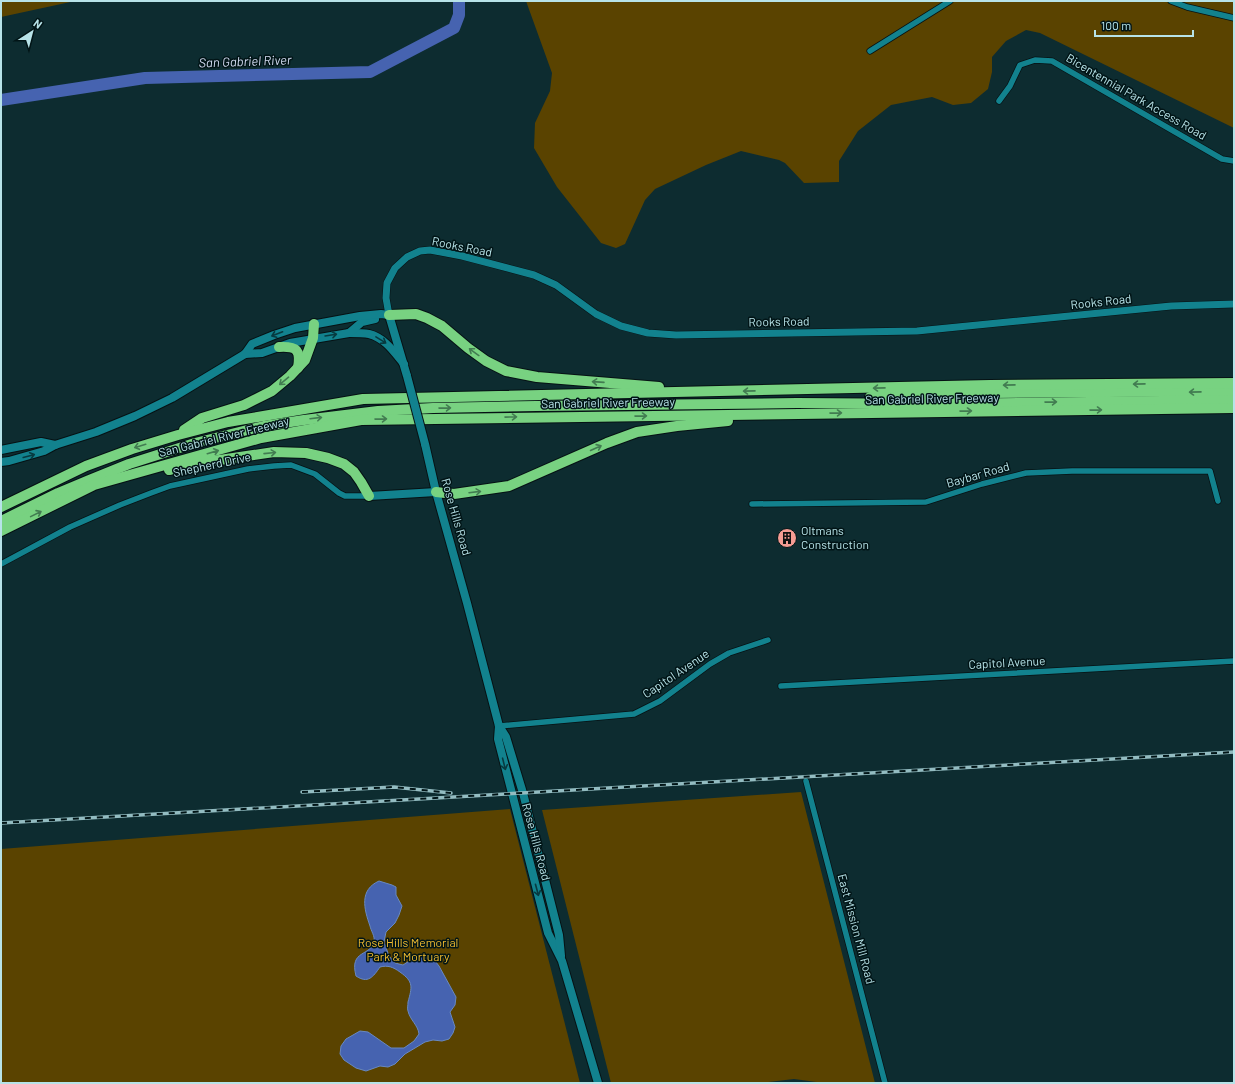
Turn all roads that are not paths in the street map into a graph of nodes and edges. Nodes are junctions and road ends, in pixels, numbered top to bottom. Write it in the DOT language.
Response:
graph roads {
  1 [pos="950,1"];
  2 [pos="1171,1"];
  3 [pos="1234,18"];
  4 [pos="870,51"];
  5 [pos="999,101"];
  6 [pos="1234,162"];
  7 [pos="1234,304"];
  8 [pos="389,315"];
  9 [pos="314,324"];
  10 [pos="350,332"];
  11 [pos="313,338"];
  12 [pos="279,347"];
  13 [pos="245,354"];
  14 [pos="404,364"];
  15 [pos="298,368"];
  16 [pos="1234,383"];
  17 [pos="721,391"];
  18 [pos="1234,391"];
  19 [pos="605,393"];
  20 [pos="1234,400"];
  21 [pos="1234,408"];
  22 [pos="797,414"];
  23 [pos="244,419"];
  24 [pos="178,435"];
  25 [pos="56,445"];
  26 [pos="1,450"];
  27 [pos="1,462"];
  28 [pos="94,485"];
  29 [pos="436,492"];
  30 [pos="369,496"];
  31 [pos="1218,501"];
  32 [pos="752,504"];
  33 [pos="1,507"];
  34 [pos="1,517"];
  35 [pos="1,521"];
  36 [pos="1,531"];
  37 [pos="1,564"];
  38 [pos="768,640"];
  39 [pos="1234,661"];
  40 [pos="781,686"];
  41 [pos="499,726"];
  42 [pos="806,781"];
  43 [pos="598,1083"];
  44 [pos="885,1083"];
  1 -- 4 [label="street"];
  2 -- 3 [label="street"];
  5 -- 6 [label="street, Bicentennial Park Access Road"];
  7 -- 8 [label="street, Rooks Road"];
  8 -- 9 [label="main road"];
  8 -- 10 [label="main road"];
  8 -- 14 [label="main road, Rose Hills Road"];
  17 -- 8 [label="highway, one-way"];
  9 -- 11 [label="highway"];
  9 -- 13 [label="main road, one-way"];
  11 -- 10 [label="main road, one-way"];
  10 -- 14 [label="main road, one-way"];
  11 -- 12 [label="main road"];
  11 -- 15 [label="highway"];
  12 -- 13 [label="main road"];
  12 -- 15 [label="highway"];
  13 -- 25 [label="main road"];
  14 -- 29 [label="main road, Rose Hills Road, bridge"];
  15 -- 24 [label="highway, one-way"];
  16 -- 17 [label="highway, San Gabriel River Freeway, one-way"];
  17 -- 19 [label="highway, San Gabriel River Freeway"];
  18 -- 19 [label="highway, one-way"];
  19 -- 23 [label="highway, San Gabriel River Freeway"];
  35 -- 20 [label="highway, one-way"];
  22 -- 21 [label="highway, San Gabriel River Freeway, one-way"];
  28 -- 22 [label="highway, San Gabriel River Freeway, one-way"];
  29 -- 22 [label="highway, one-way"];
  23 -- 24 [label="highway, San Gabriel River Freeway"];
  23 -- 34 [label="highway"];
  24 -- 33 [label="highway, San Gabriel River Freeway, one-way"];
  25 -- 26 [label="main road"];
  27 -- 25 [label="main road, one-way"];
  28 -- 30 [label="highway, one-way"];
  36 -- 28 [label="highway, San Gabriel River Freeway, one-way"];
  29 -- 30 [label="main road, Shepherd Drive"];
  29 -- 41 [label="main road, Rose Hills Road"];
  30 -- 37 [label="street, Shepherd Drive"];
  31 -- 32 [label="street, Baybar Road"];
  38 -- 41 [label="street, Capitol Avenue"];
  39 -- 40 [label="street, Capitol Avenue"];
  41 -- 43 [label="main road, Rose Hills Road"];
  42 -- 44 [label="street, East Mission Mill Road"];
}
